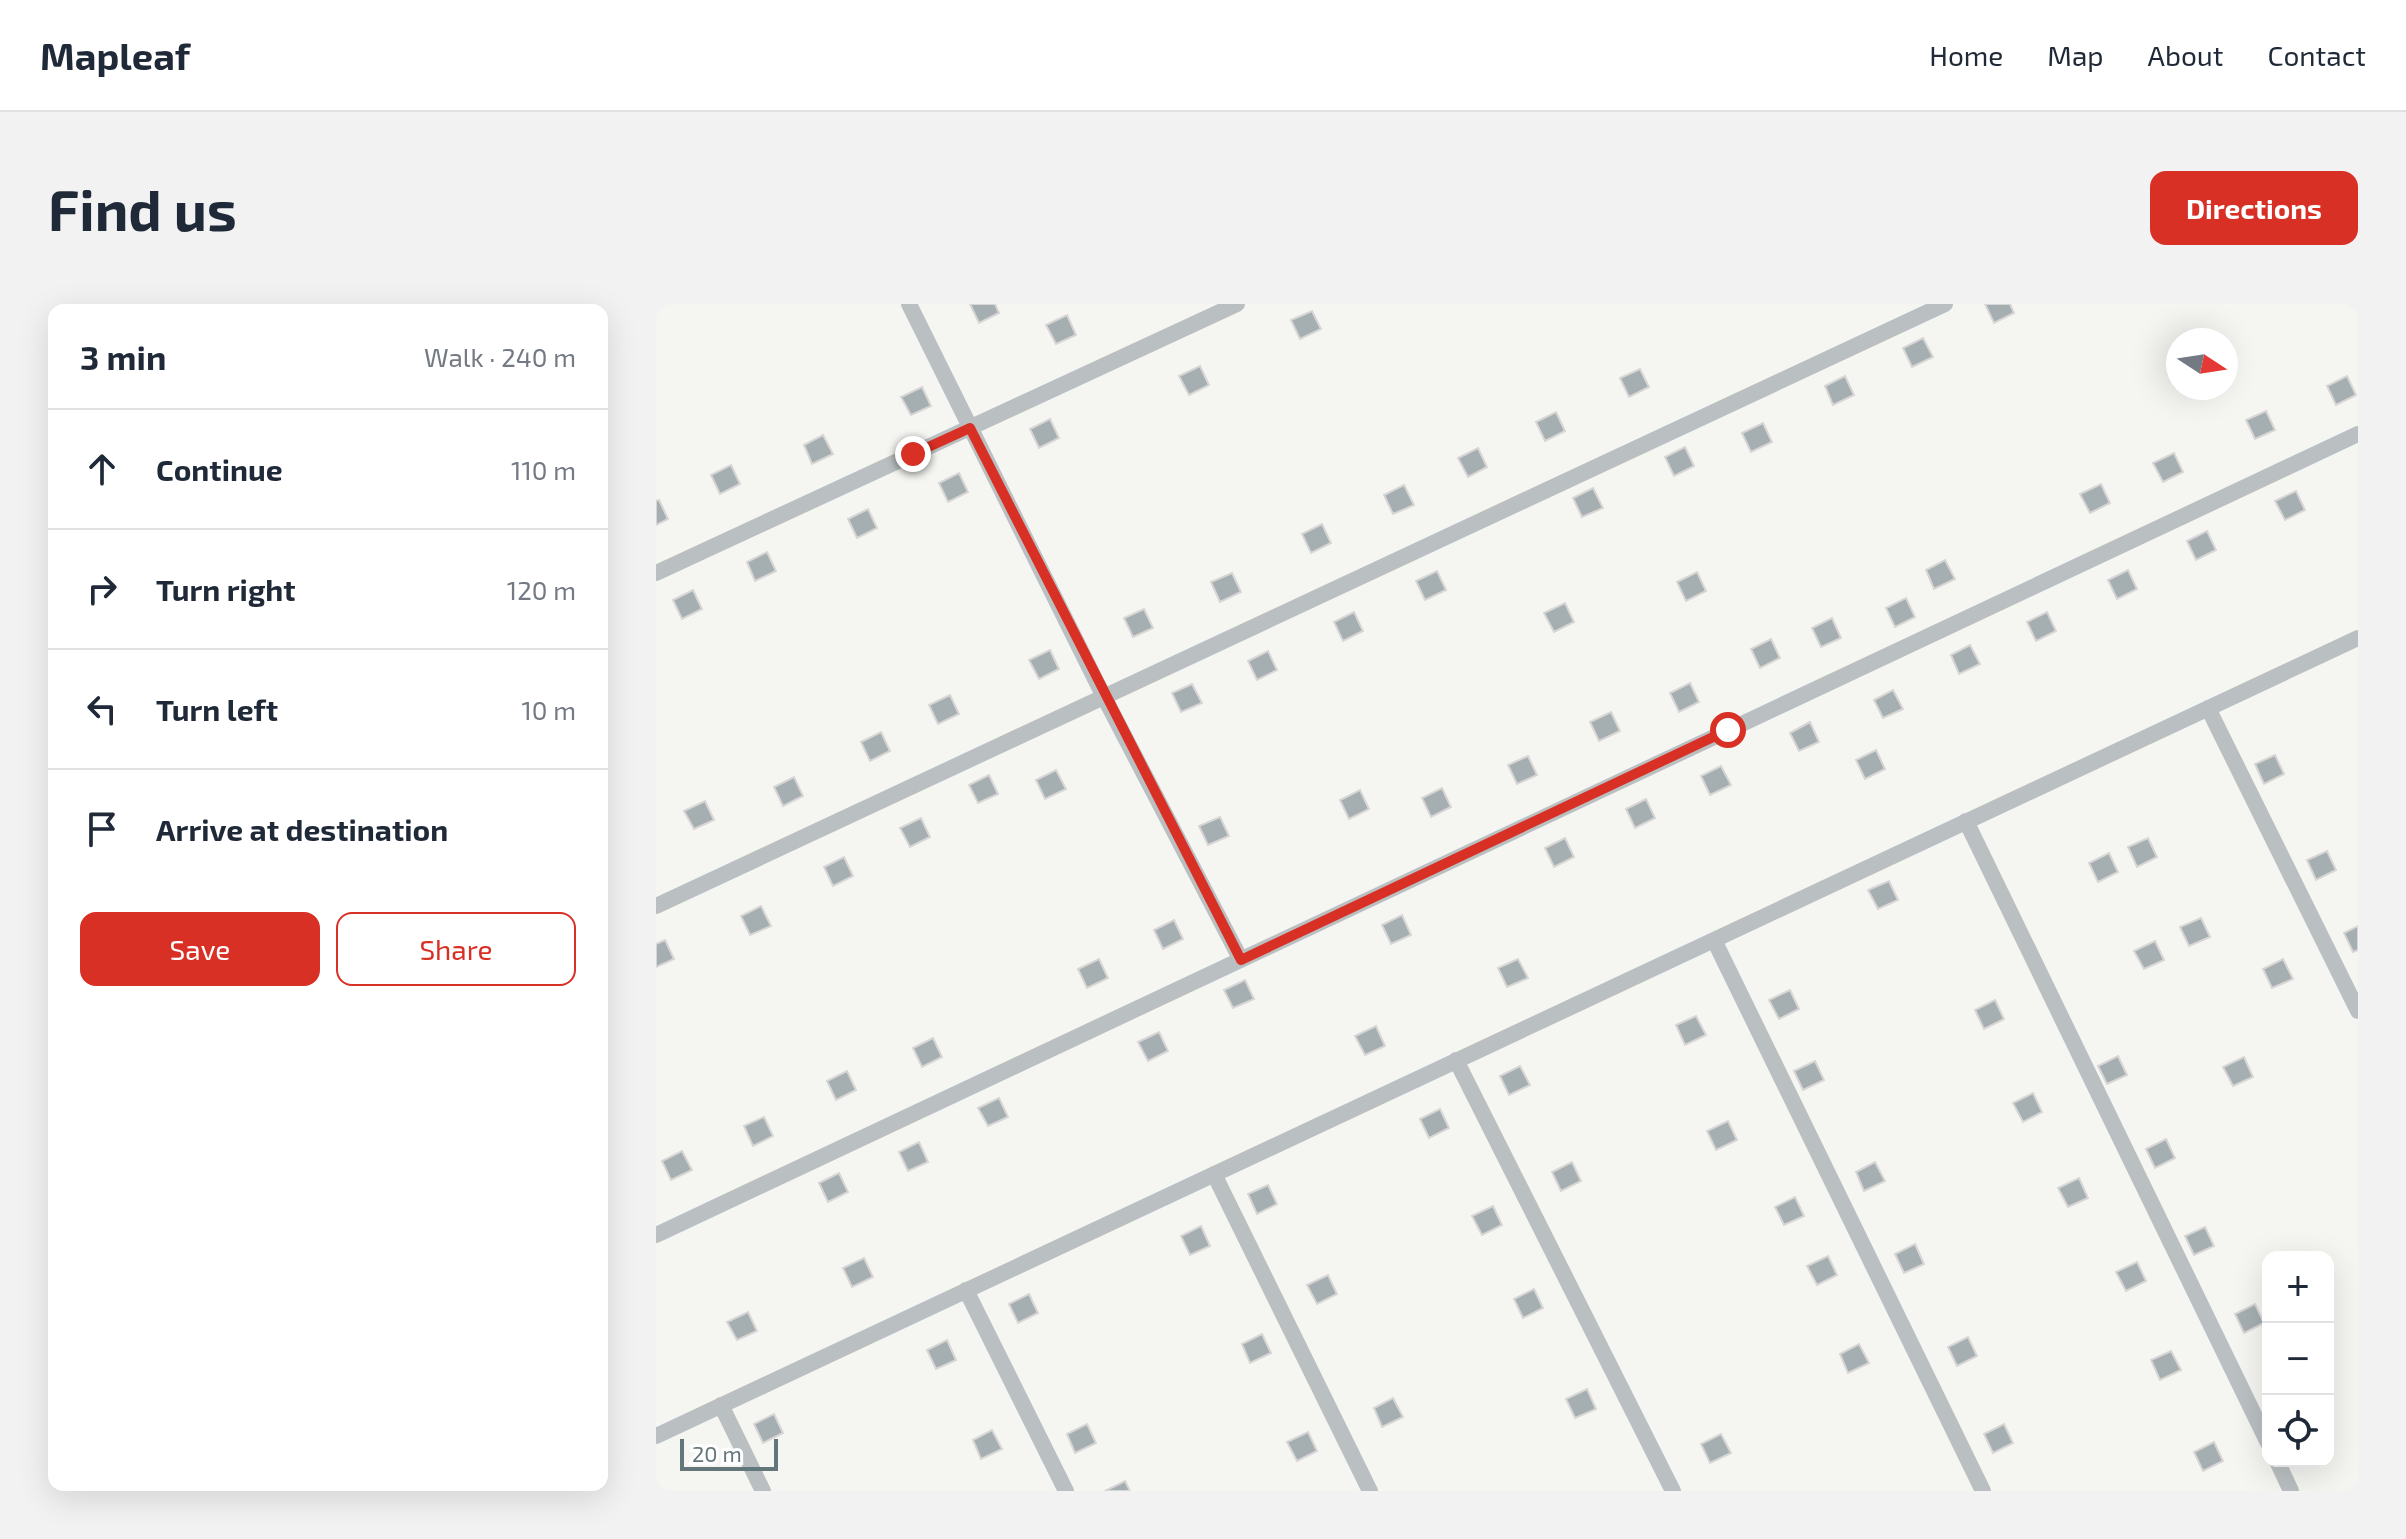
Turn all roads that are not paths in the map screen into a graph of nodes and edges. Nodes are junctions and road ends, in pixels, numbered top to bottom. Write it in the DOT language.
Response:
graph roads {
  1 [pos="909,304"];
  2 [pos="1237,304"];
  3 [pos="1945,304"];
  4 [pos="970,428"];
  5 [pos="2358,434"];
  6 [pos="656,573"];
  7 [pos="2358,638"];
  8 [pos="1104,697"];
  9 [pos="2208,708"];
  10 [pos="1966,821"];
  11 [pos="656,906"];
  12 [pos="1714,940"];
  13 [pos="1241,960"];
  14 [pos="2358,1011"];
  15 [pos="1456,1060"];
  16 [pos="1214,1174"];
  17 [pos="656,1235"];
  18 [pos="966,1290"];
  19 [pos="721,1405"];
  20 [pos="2262,1431"];
  21 [pos="656,1436"];
  22 [pos="2280,1467"];
  23 [pos="763,1491"];
  24 [pos="1066,1491"];
  25 [pos="1370,1491"];
  26 [pos="1673,1491"];
  27 [pos="1983,1491"];
  28 [pos="2291,1491"];
  1 -- 4 [label="lane"];
  2 -- 4 [label="lane"];
  3 -- 8 [label="lane"];
  4 -- 6 [label="lane"];
  4 -- 8 [label="lane"];
  5 -- 13 [label="lane"];
  7 -- 9 [label="lane"];
  8 -- 11 [label="lane"];
  8 -- 13 [label="lane"];
  9 -- 10 [label="lane"];
  9 -- 14 [label="lane"];
  10 -- 12 [label="lane"];
  10 -- 20 [label="lane"];
  12 -- 15 [label="lane"];
  12 -- 27 [label="lane"];
  13 -- 17 [label="lane"];
  15 -- 16 [label="lane"];
  15 -- 26 [label="lane"];
  16 -- 18 [label="lane"];
  16 -- 25 [label="lane"];
  18 -- 19 [label="lane"];
  18 -- 24 [label="lane"];
  19 -- 21 [label="lane"];
  19 -- 23 [label="lane"];
  22 -- 28 [label="lane"];
}
